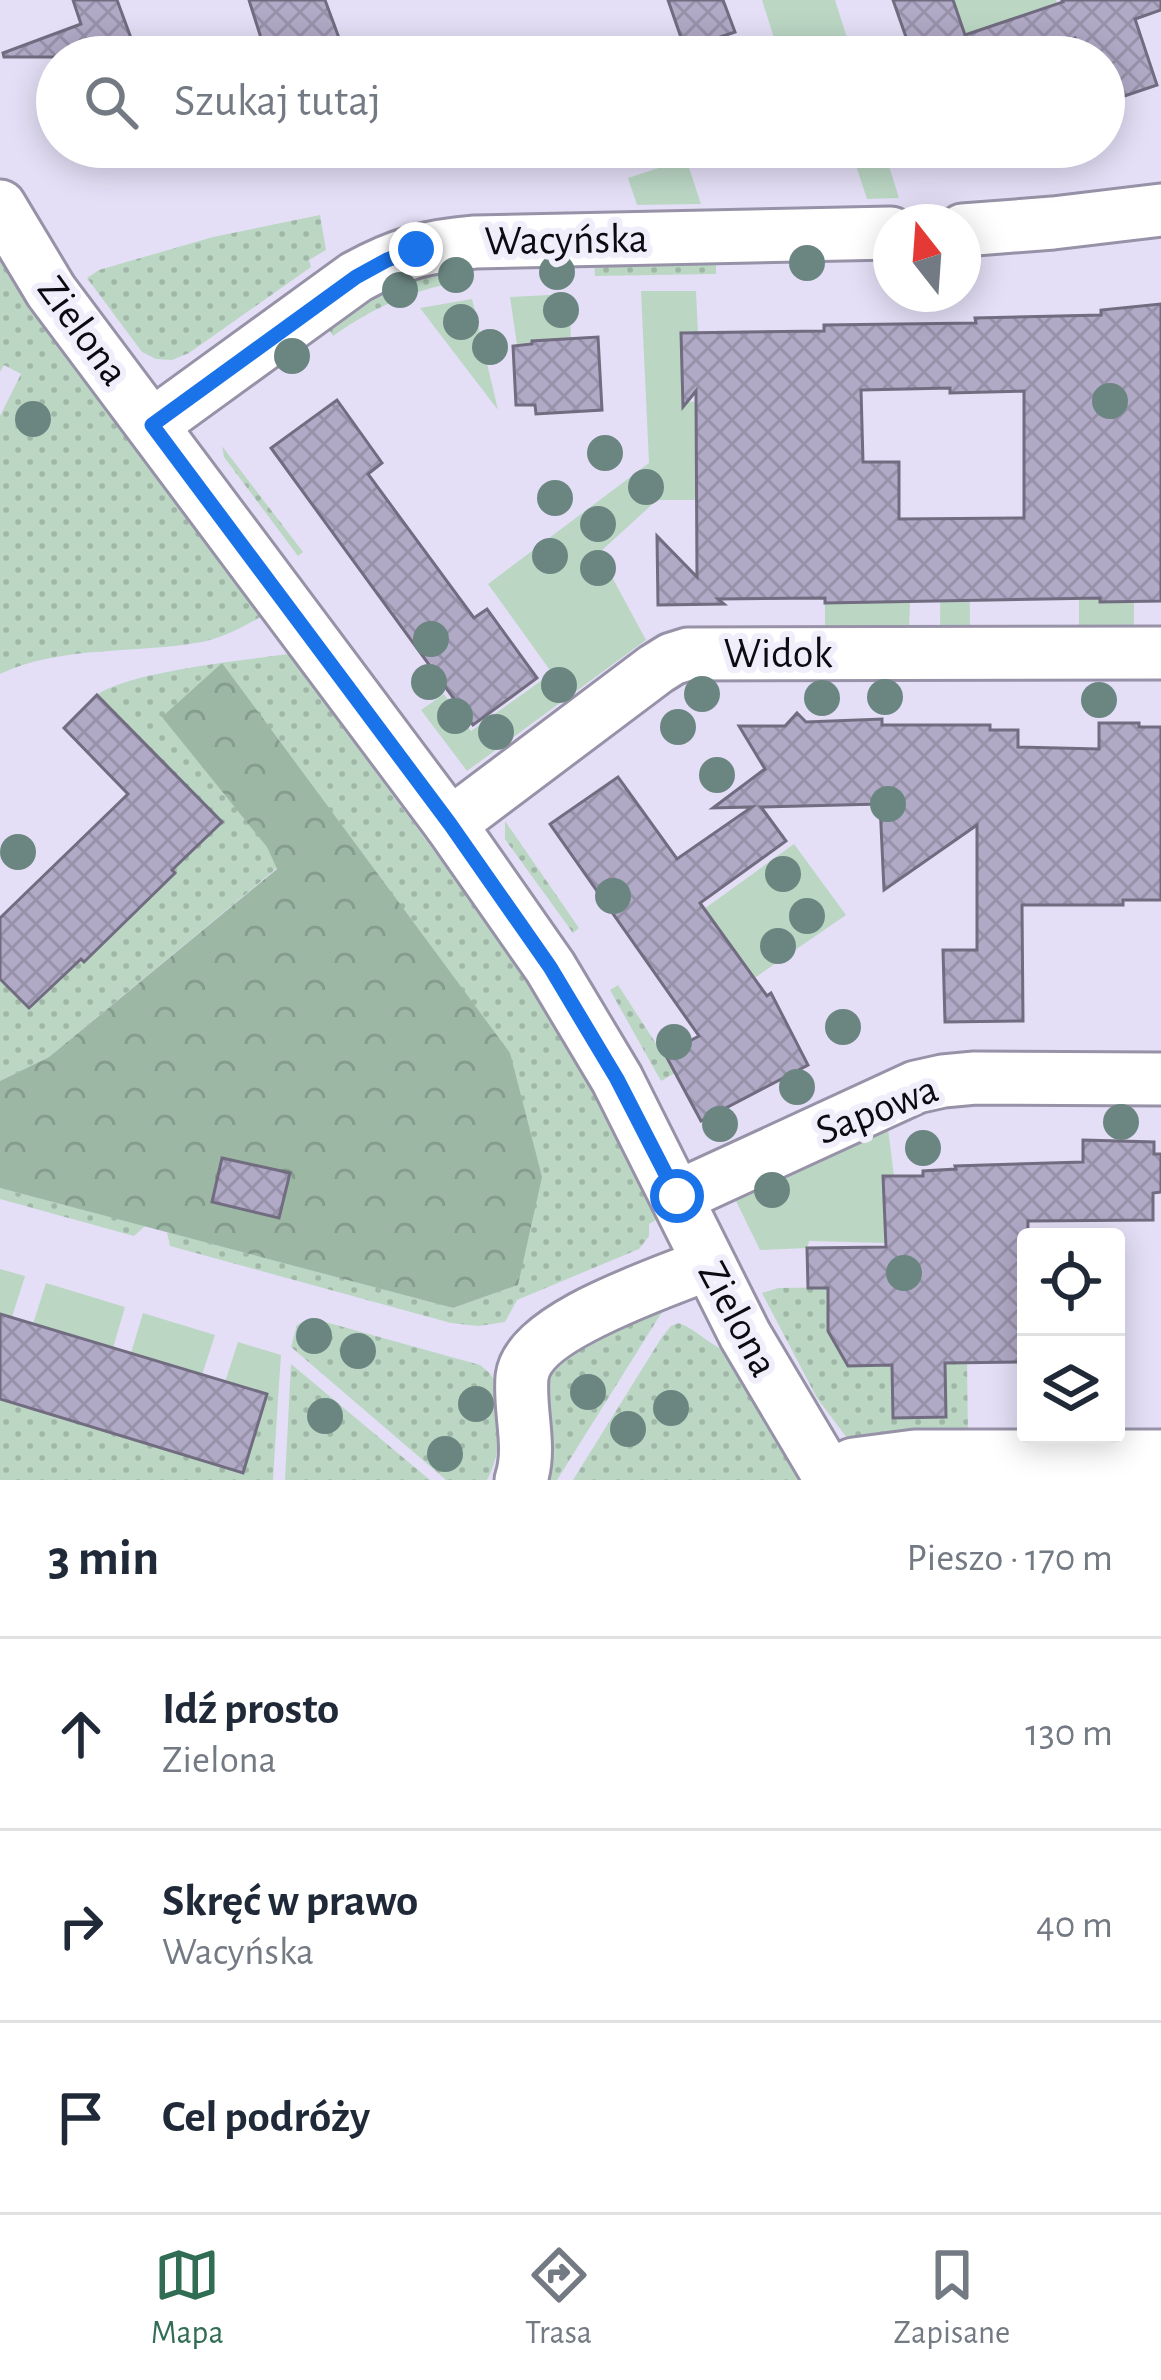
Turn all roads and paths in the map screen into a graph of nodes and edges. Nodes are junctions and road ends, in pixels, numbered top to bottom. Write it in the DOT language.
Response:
graph roads {
  1 [pos="0,206"];
  2 [pos="1161,210"];
  3 [pos="981,229"];
  4 [pos="873,233"];
  5 [pos="152,425"];
  6 [pos="1161,653"];
  7 [pos="450,824"];
  8 [pos="1161,1079"];
  9 [pos="677,1196"];
  10 [pos="708,1264"];
  11 [pos="1161,1456"];
  12 [pos="830,1478"];
  13 [pos="521,1480"];
  1 -- 5 [label="street, Zielona"];
  2 -- 3 [label="street"];
  4 -- 5 [label="street, Wacyńska"];
  5 -- 7 [label="street, Zielona"];
  6 -- 7 [label="street, Widok"];
  7 -- 9 [label="street, Zielona"];
  8 -- 9 [label="street, Sapowa"];
  9 -- 10 [label="street, Zielona"];
  10 -- 12 [label="street, Zielona"];
  10 -- 13 [label="street"];
  11 -- 12 [label="street"];
}
